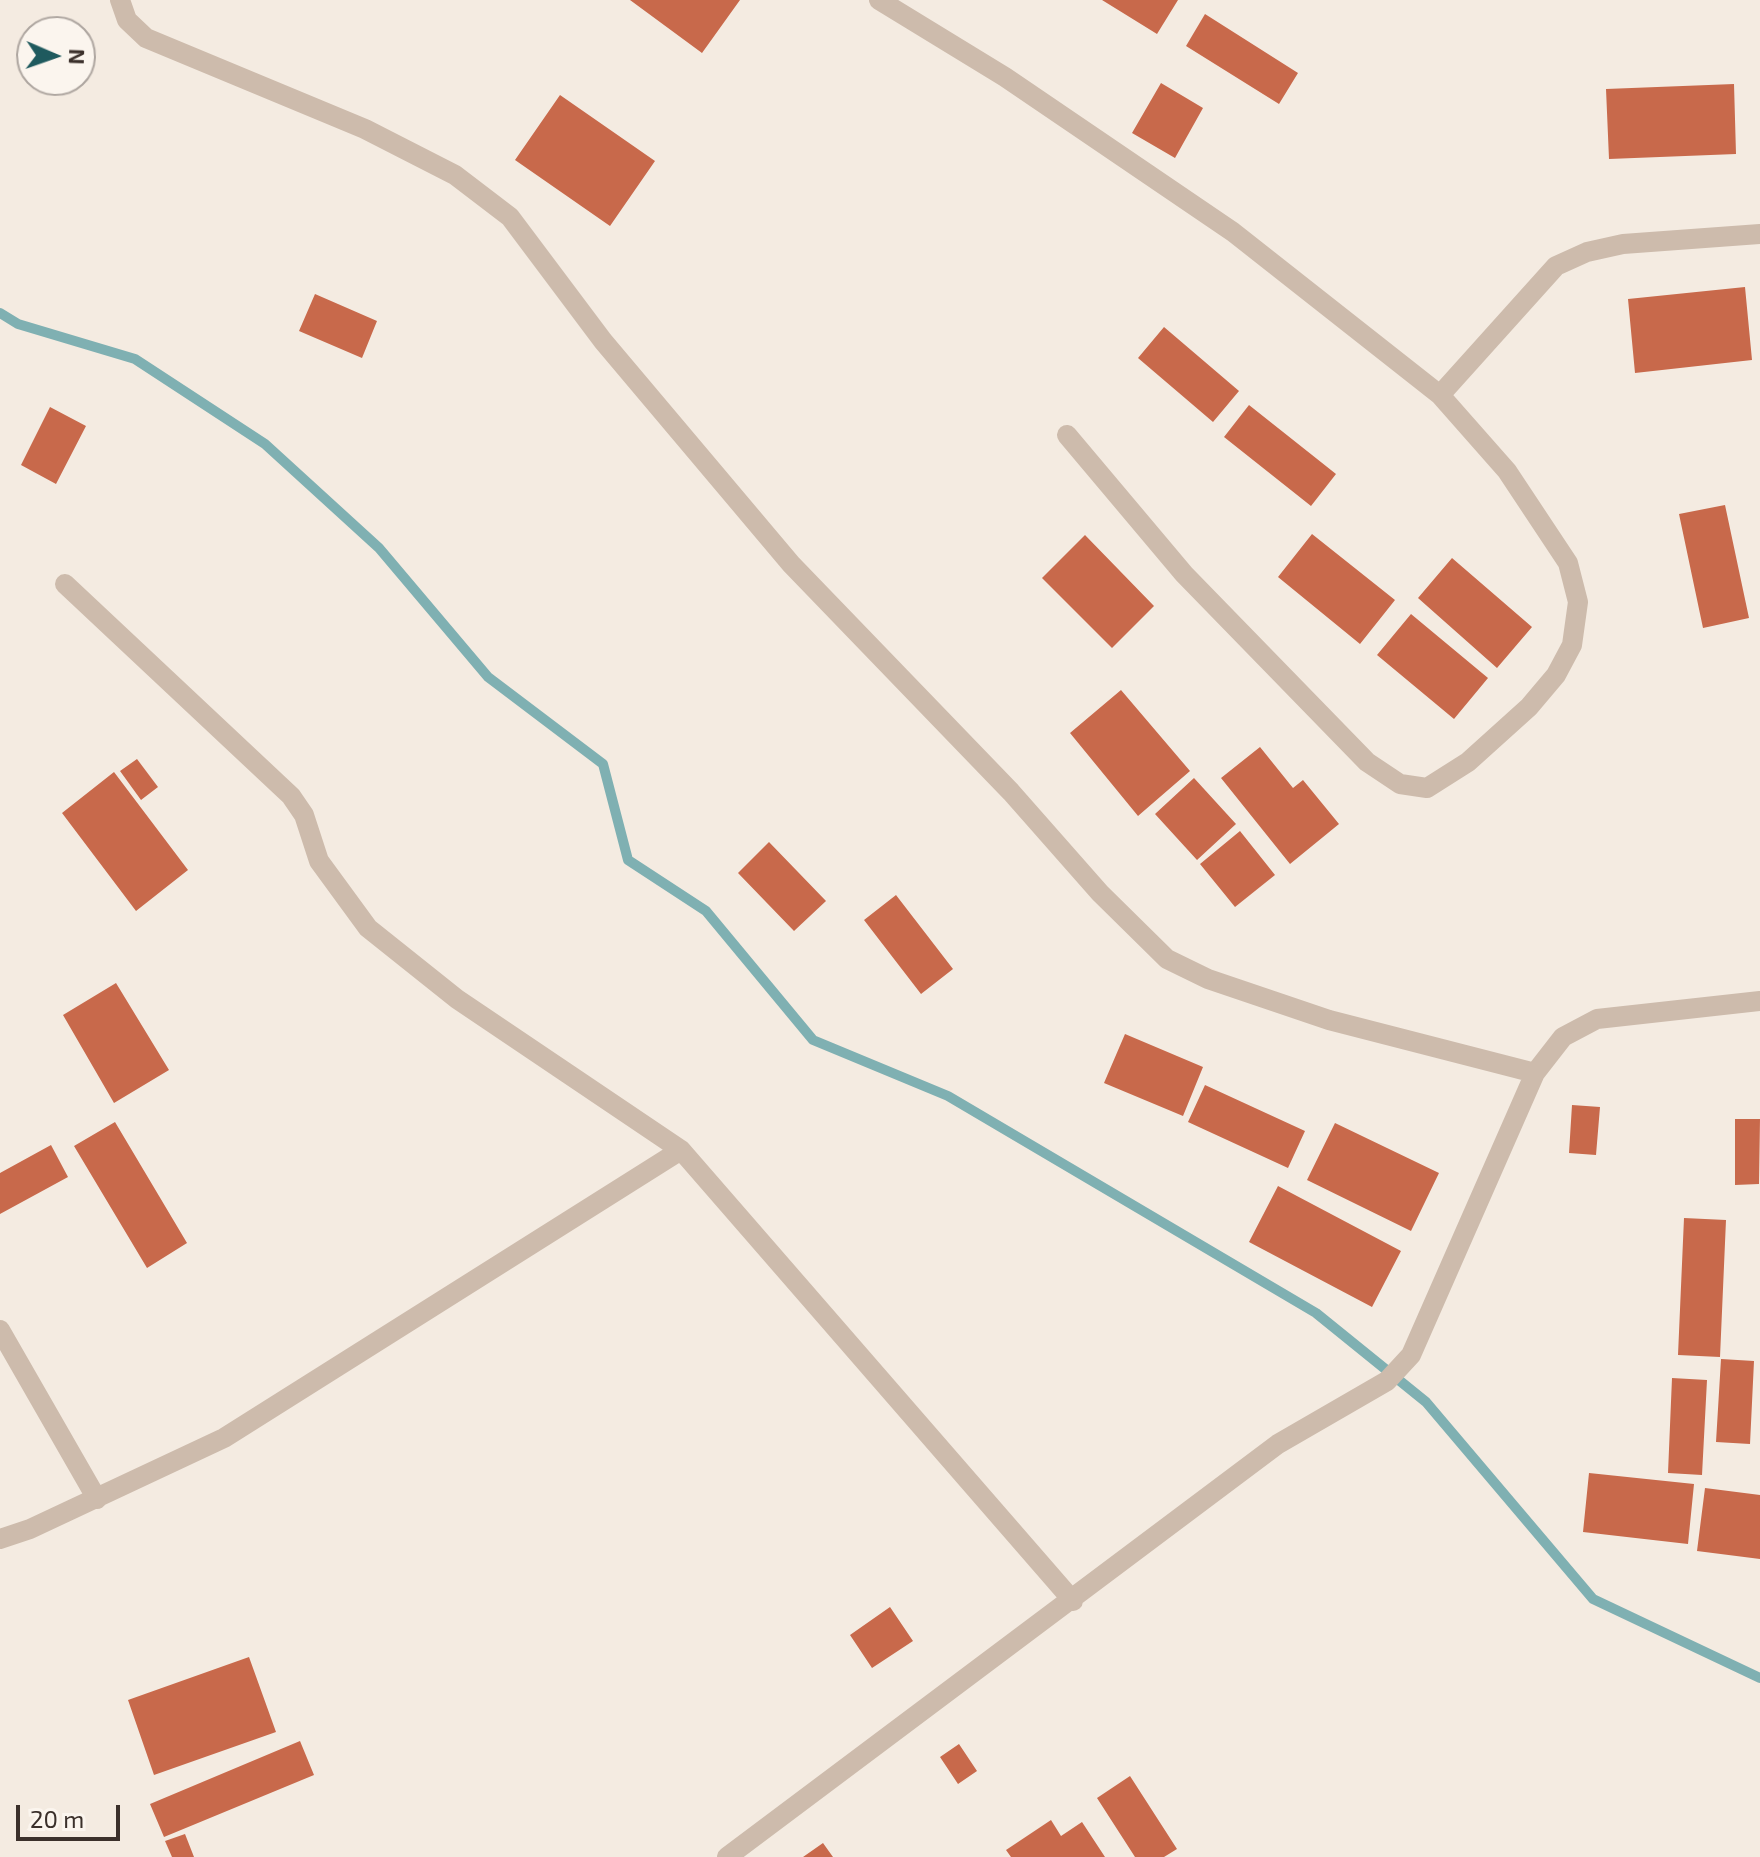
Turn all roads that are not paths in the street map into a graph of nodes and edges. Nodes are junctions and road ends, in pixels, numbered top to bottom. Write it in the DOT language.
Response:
graph roads {
  1 [pos="120,0"];
  2 [pos="879,0"];
  3 [pos="1760,234"];
  4 [pos="1440,395"];
  5 [pos="1067,435"];
  6 [pos="65,584"];
  7 [pos="1760,1001"];
  8 [pos="1535,1073"];
  9 [pos="681,1150"];
  10 [pos="0,1330"];
  11 [pos="97,1499"];
  12 [pos="0,1539"];
  13 [pos="1073,1601"];
  14 [pos="727,1857"];
  1 -- 8 [label="street"];
  2 -- 4 [label="street"];
  3 -- 4 [label="street"];
  4 -- 5 [label="street"];
  6 -- 9 [label="street"];
  7 -- 8 [label="street"];
  8 -- 13 [label="street"];
  9 -- 11 [label="street"];
  9 -- 13 [label="street"];
  10 -- 11 [label="street"];
  11 -- 12 [label="street"];
  13 -- 14 [label="street"];
}
